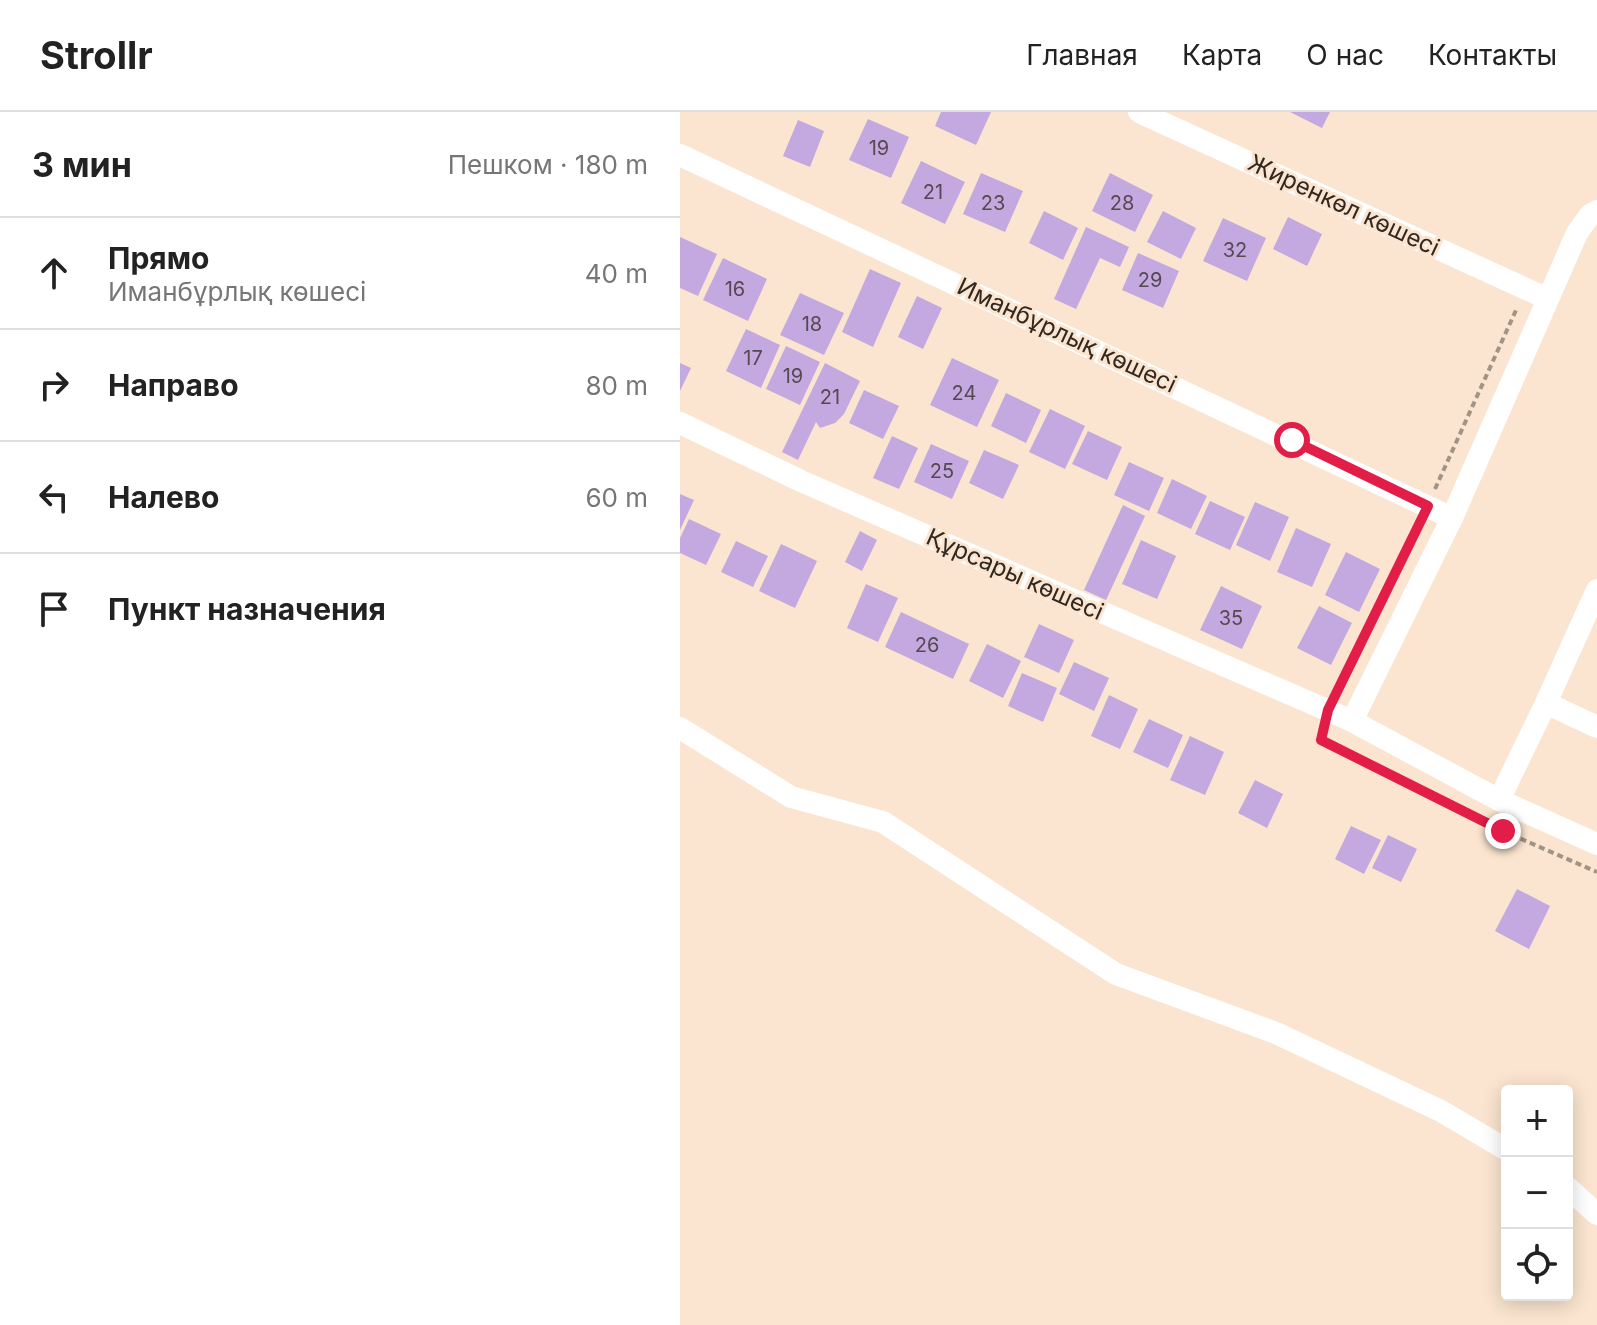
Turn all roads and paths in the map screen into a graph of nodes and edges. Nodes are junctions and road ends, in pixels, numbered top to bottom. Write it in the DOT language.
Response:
graph roads {
  1 [pos="1139,112"];
  2 [pos="680,155"];
  3 [pos="1597,211"];
  4 [pos="1526,289"];
  5 [pos="1548,299"];
  6 [pos="680,423"];
  7 [pos="1428,506"];
  8 [pos="1452,518"];
  9 [pos="1597,590"];
  10 [pos="1546,703"];
  11 [pos="1328,710"];
  12 [pos="1352,721"];
  13 [pos="1597,727"];
  14 [pos="680,728"];
  15 [pos="1499,800"];
  16 [pos="1597,844"];
  17 [pos="1597,872"];
  18 [pos="1501,1146"];
  19 [pos="1573,1192"];
  20 [pos="1597,1214"];
  1 -- 4 [label="street, Жиренкөл көшесі"];
  2 -- 7 [label="street, Иманбұрлық көшесі"];
  3 -- 5 [label="street"];
  4 -- 5 [label="street, Жиренкөл көшесі"];
  4 -- 7 [label="path"];
  5 -- 8 [label="street"];
  6 -- 11 [label="street, Құрсары көшесі"];
  7 -- 8 [label="street, Иманбұрлық көшесі"];
  7 -- 11 [label="path"];
  8 -- 12 [label="street"];
  9 -- 10 [label="street"];
  10 -- 13 [label="street"];
  10 -- 15 [label="street"];
  11 -- 12 [label="street, Құрсары көшесі"];
  11 -- 17 [label="path"];
  12 -- 15 [label="street, Құрсары көшесі"];
  14 -- 18 [label="street"];
  15 -- 16 [label="street, Құрсары көшесі"];
  19 -- 20 [label="street"];
}
